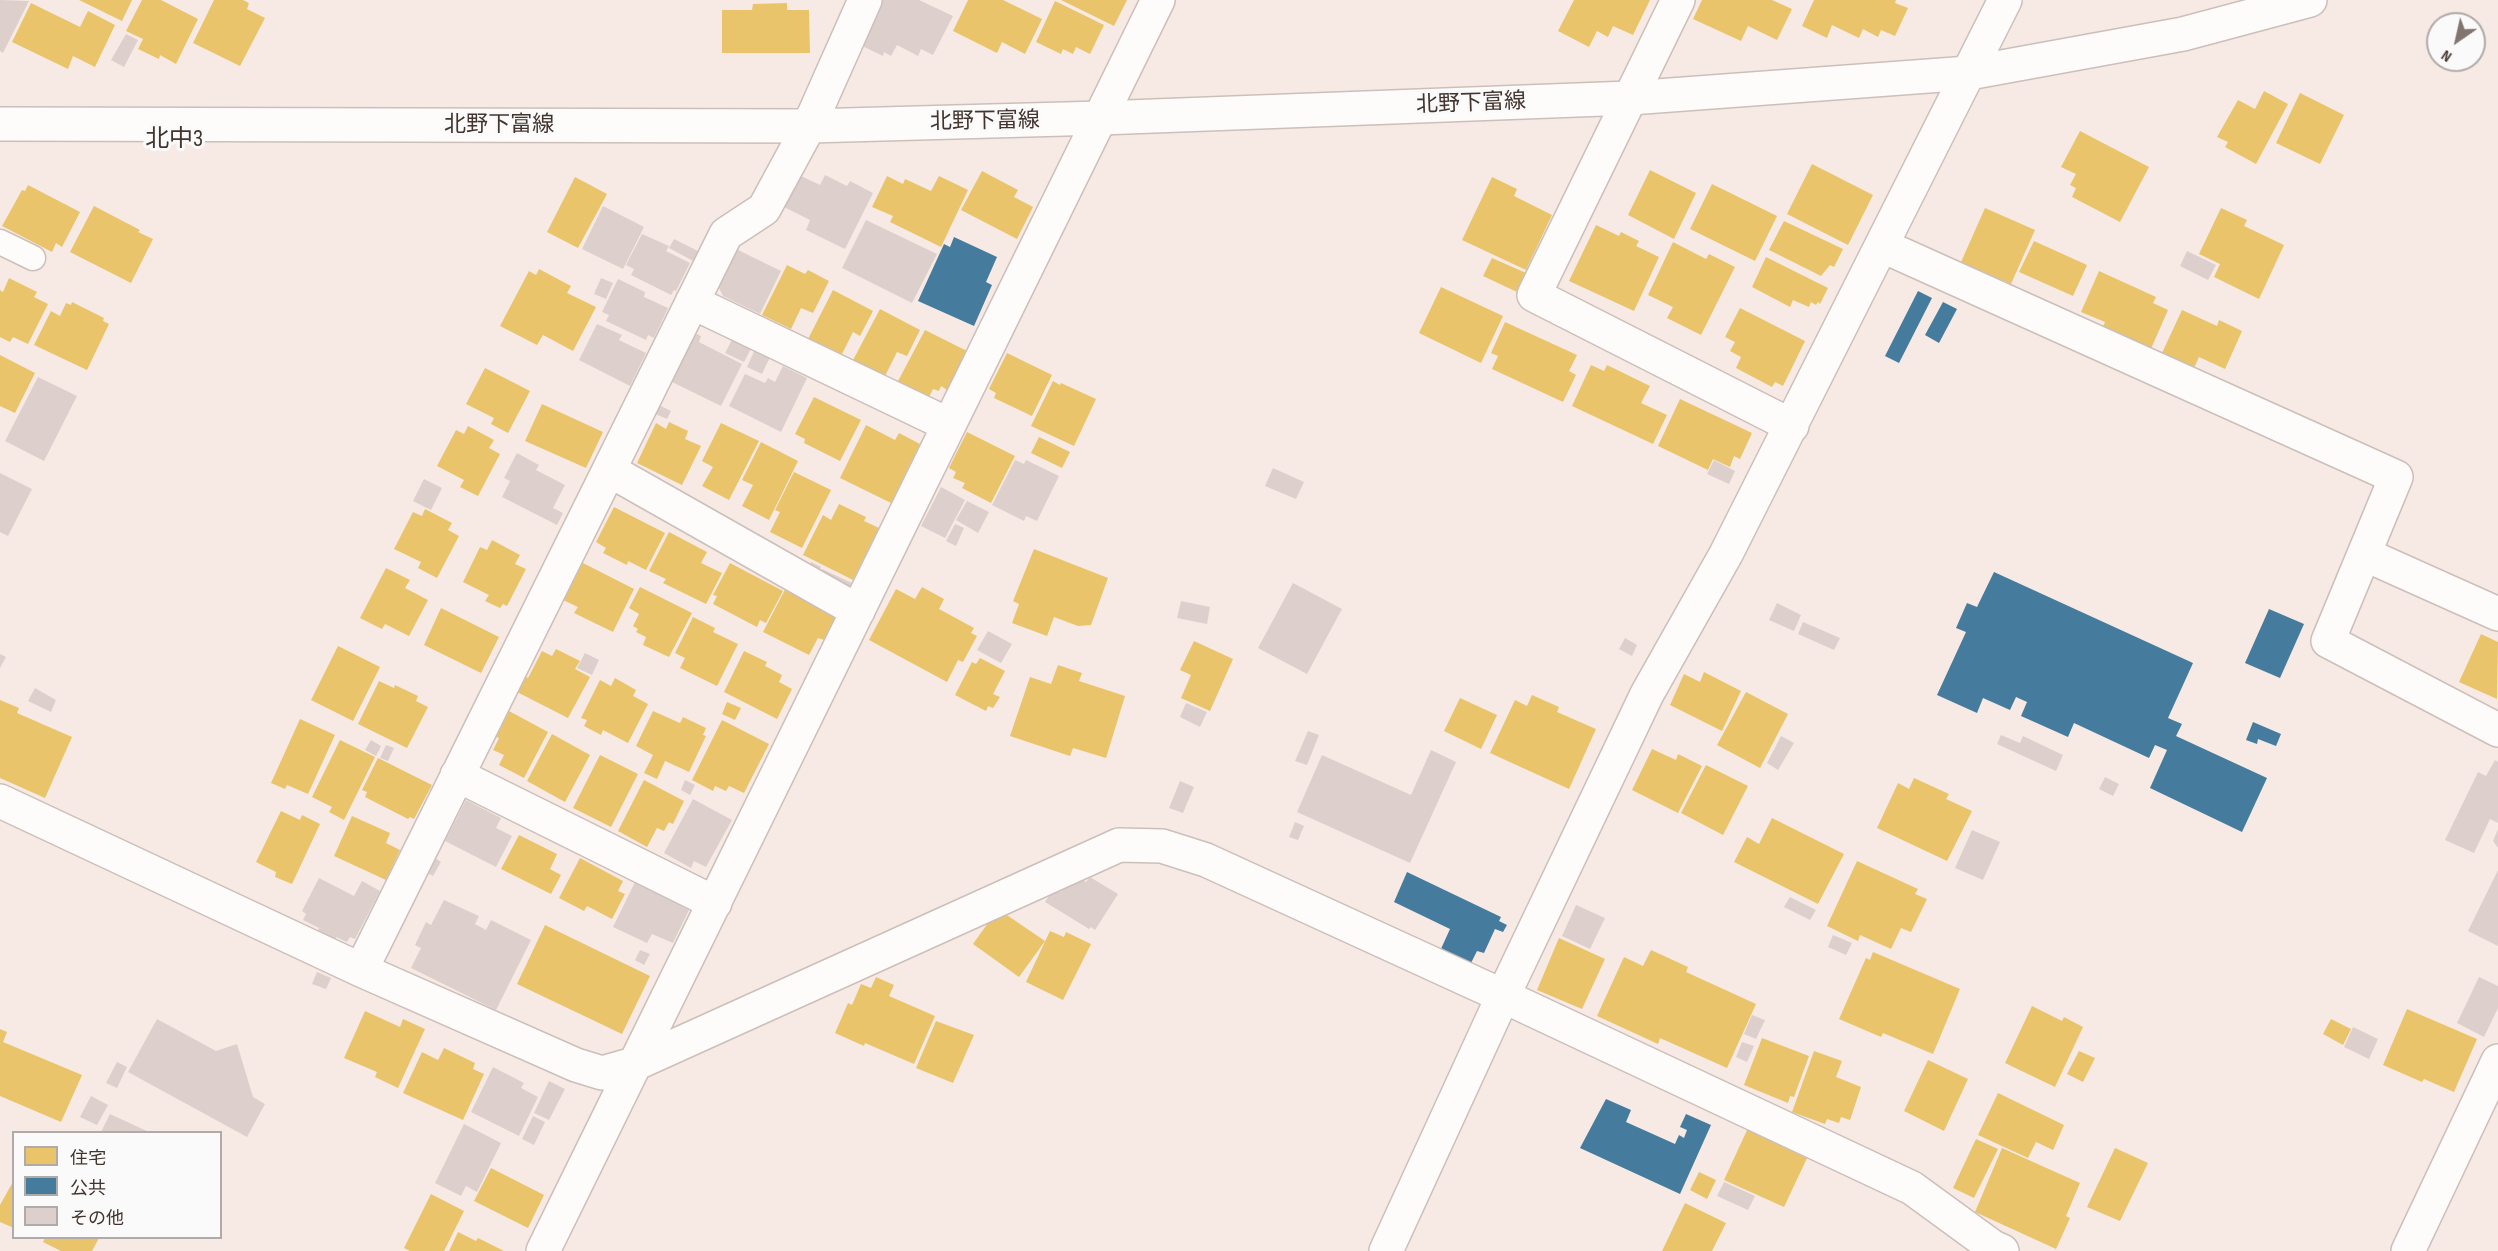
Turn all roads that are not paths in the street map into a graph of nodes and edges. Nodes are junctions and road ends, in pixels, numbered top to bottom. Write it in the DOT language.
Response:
graph roads {
  1 [pos="865,0"];
  2 [pos="1158,0"];
  3 [pos="1678,0"];
  4 [pos="2310,0"];
  5 [pos="2002,1"];
  6 [pos="1969,72"];
  7 [pos="1630,98"];
  8 [pos="1101,118"];
  9 [pos="0,124"];
  10 [pos="809,126"];
  11 [pos="0,242"];
  12 [pos="1883,246"];
  13 [pos="33,258"];
  14 [pos="692,302"];
  15 [pos="949,425"];
  16 [pos="1791,426"];
  17 [pos="609,470"];
  18 [pos="2364,555"];
  19 [pos="858,611"];
  20 [pos="2498,614"];
  21 [pos="2498,730"];
  22 [pos="457,775"];
  23 [pos="0,801"];
  24 [pos="715,903"];
  25 [pos="361,970"];
  26 [pos="1503,996"];
  27 [pos="2498,1061"];
  28 [pos="637,1063"];
  29 [pos="543,1251"];
  30 [pos="1386,1251"];
  31 [pos="2002,1251"];
  32 [pos="2408,1251"];
  1 -- 10 [label="street"];
  2 -- 8 [label="street"];
  3 -- 7 [label="street"];
  4 -- 6 [label="street, 北野下富線"];
  5 -- 6 [label="street"];
  6 -- 7 [label="street, 北野下富線"];
  6 -- 12 [label="street"];
  7 -- 8 [label="street, 北野下富線"];
  7 -- 16 [label="street"];
  8 -- 10 [label="street, 北野下富線"];
  8 -- 15 [label="street"];
  9 -- 10 [label="street, 北野下富線"];
  10 -- 14 [label="street"];
  11 -- 13 [label="lane"];
  12 -- 16 [label="street"];
  12 -- 18 [label="street"];
  14 -- 15 [label="street"];
  14 -- 17 [label="street"];
  15 -- 19 [label="street"];
  16 -- 26 [label="street"];
  17 -- 19 [label="street"];
  17 -- 22 [label="street"];
  18 -- 20 [label="street"];
  18 -- 21 [label="street"];
  19 -- 24 [label="street"];
  22 -- 24 [label="street"];
  22 -- 25 [label="street"];
  23 -- 25 [label="street"];
  24 -- 28 [label="street"];
  25 -- 28 [label="street"];
  26 -- 28 [label="street"];
  26 -- 30 [label="street"];
  26 -- 31 [label="street"];
  27 -- 32 [label="street"];
  28 -- 29 [label="street"];
}
